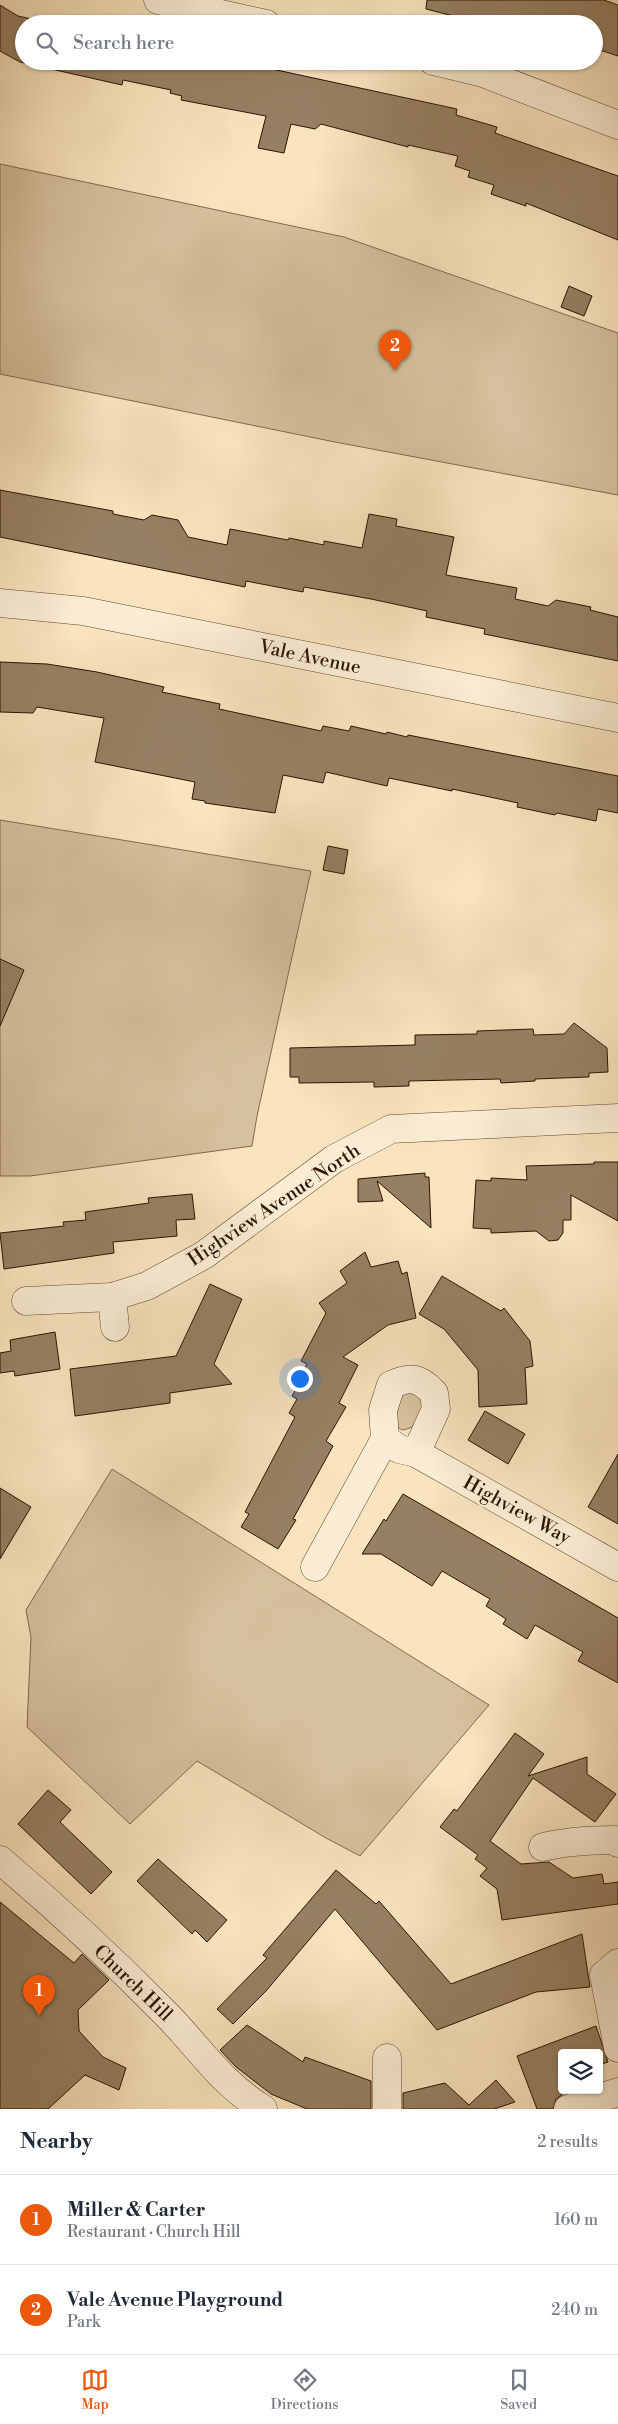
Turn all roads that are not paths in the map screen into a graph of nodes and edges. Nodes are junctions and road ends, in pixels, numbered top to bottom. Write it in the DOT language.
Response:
graph roads {
  1 [pos="158,0"];
  2 [pos="226,15"];
  3 [pos="470,70"];
  4 [pos="618,124"];
  5 [pos="0,603"];
  6 [pos="618,718"];
  7 [pos="618,1118"];
  8 [pos="112,1297"];
  9 [pos="26,1301"];
  10 [pos="115,1327"];
  11 [pos="385,1439"];
  12 [pos="416,1453"];
  13 [pos="315,1567"];
  14 [pos="618,1567"];
  15 [pos="618,1843"];
  16 [pos="543,1847"];
  17 [pos="0,1860"];
  18 [pos="618,1963"];
  19 [pos="618,2048"];
  20 [pos="387,2058"];
  21 [pos="618,2092"];
  22 [pos="263,2109"];
  23 [pos="387,2109"];
  24 [pos="568,2109"];
  1 -- 2 [label="street"];
  3 -- 4 [label="street"];
  5 -- 6 [label="street, Vale Avenue"];
  7 -- 8 [label="street, Highview Avenue North"];
  8 -- 9 [label="street, Highview Avenue North"];
  8 -- 10 [label="street"];
  11 -- 12 [label="street, Highview Way"];
  11 -- 12 [label="street"];
  11 -- 13 [label="street"];
  12 -- 14 [label="street, Highview Way"];
  15 -- 16 [label="street"];
  17 -- 22 [label="street, Church Hill"];
  18 -- 19 [label="street"];
  20 -- 23 [label="street"];
  21 -- 24 [label="street"];
}
